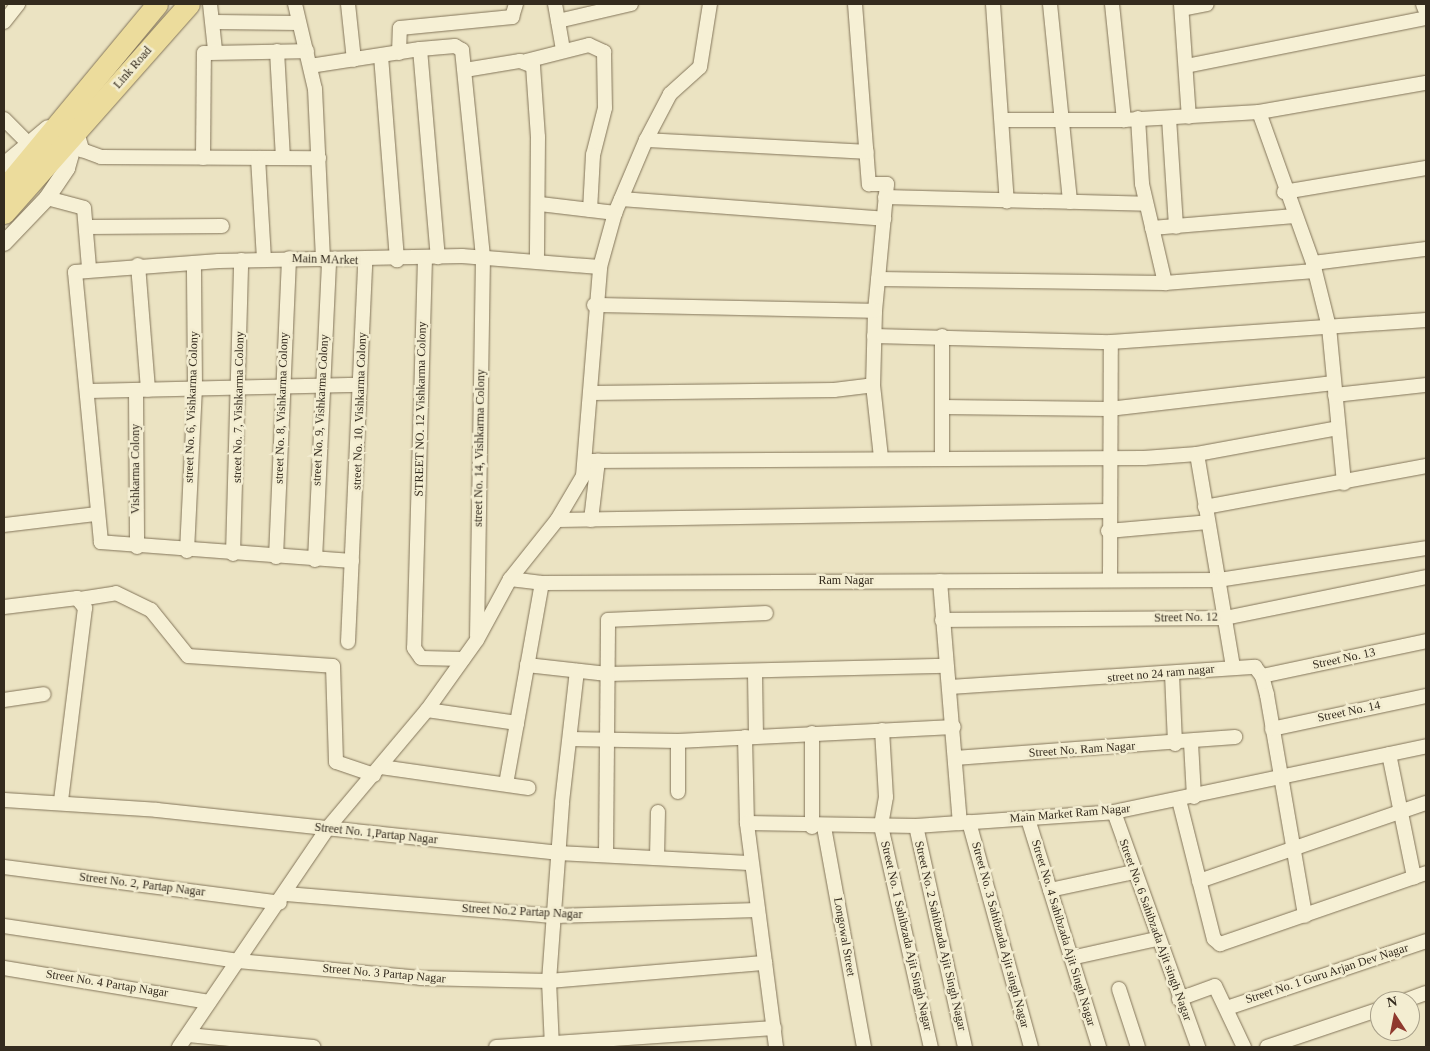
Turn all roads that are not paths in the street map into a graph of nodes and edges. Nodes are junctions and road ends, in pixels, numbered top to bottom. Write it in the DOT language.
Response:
graph roads {
  1 [pos="18,4"];
  2 [pos="157,4"];
  3 [pos="189,4"];
  4 [pos="210,4"];
  5 [pos="295,4"];
  6 [pos="348,4"];
  7 [pos="516,4"];
  8 [pos="555,4"];
  9 [pos="631,4"];
  10 [pos="710,4"];
  11 [pos="855,4"];
  12 [pos="993,4"];
  13 [pos="1050,4"];
  14 [pos="1112,4"];
  15 [pos="1207,4"];
  16 [pos="1424,4"];
  17 [pos="1182,6"];
  18 [pos="1426,9"];
  19 [pos="1426,18"];
  20 [pos="558,21"];
  21 [pos="4,22"];
  22 [pos="215,22"];
  23 [pos="299,23"];
  24 [pos="420,49"];
  25 [pos="216,50"];
  26 [pos="563,50"];
  27 [pos="277,51"];
  28 [pos="307,52"];
  29 [pos="399,53"];
  30 [pos="381,56"];
  31 [pos="354,60"];
  32 [pos="526,61"];
  33 [pos="310,66"];
  34 [pos="1186,66"];
  35 [pos="465,70"];
  36 [pos="1426,83"];
  37 [pos="1259,112"];
  38 [pos="1189,117"];
  39 [pos="1062,118"];
  40 [pos="1138,118"];
  41 [pos="1169,118"];
  42 [pos="4,119"];
  43 [pos="1004,120"];
  44 [pos="1124,120"];
  45 [pos="77,132"];
  46 [pos="646,140"];
  47 [pos="867,152"];
  48 [pos="34,156"];
  49 [pos="203,158"];
  50 [pos="258,158"];
  51 [pos="283,158"];
  52 [pos="318,158"];
  53 [pos="4,165"];
  54 [pos="1426,168"];
  55 [pos="4,189"];
  56 [pos="1284,192"];
  57 [pos="886,197"];
  58 [pos="47,198"];
  59 [pos="620,200"];
  60 [pos="1007,202"];
  61 [pos="1070,202"];
  62 [pos="540,204"];
  63 [pos="1146,204"];
  64 [pos="590,210"];
  65 [pos="4,213"];
  66 [pos="615,213"];
  67 [pos="1294,216"];
  68 [pos="884,219"];
  69 [pos="222,226"];
  70 [pos="88,227"];
  71 [pos="1176,227"];
  72 [pos="1152,228"];
  73 [pos="4,243"];
  74 [pos="1426,249"];
  75 [pos="431,257"];
  76 [pos="483,257"];
  77 [pos="289,258"];
  78 [pos="264,259"];
  79 [pos="537,259"];
  80 [pos="242,260"];
  81 [pos="326,260"];
  82 [pos="397,260"];
  83 [pos="365,261"];
  84 [pos="194,263"];
  85 [pos="138,265"];
  86 [pos="600,267"];
  87 [pos="1314,267"];
  88 [pos="89,268"];
  89 [pos="878,279"];
  90 [pos="1165,283"];
  91 [pos="594,304"];
  92 [pos="875,311"];
  93 [pos="1426,320"];
  94 [pos="1329,326"];
  95 [pos="874,336"];
  96 [pos="942,336"];
  97 [pos="1111,342"];
  98 [pos="283,385"];
  99 [pos="321,385"];
  100 [pos="360,385"];
  101 [pos="874,385"];
  102 [pos="1426,385"];
  103 [pos="239,386"];
  104 [pos="195,387"];
  105 [pos="1334,389"];
  106 [pos="142,390"];
  107 [pos="89,392"];
  108 [pos="590,393"];
  109 [pos="942,407"];
  110 [pos="1109,409"];
  111 [pos="1338,428"];
  112 [pos="1197,454"];
  113 [pos="881,458"];
  114 [pos="942,459"];
  115 [pos="1108,459"];
  116 [pos="592,461"];
  117 [pos="1426,466"];
  118 [pos="1344,483"];
  119 [pos="1205,508"];
  120 [pos="1109,511"];
  121 [pos="96,514"];
  122 [pos="557,520"];
  123 [pos="591,520"];
  124 [pos="1208,522"];
  125 [pos="4,525"];
  126 [pos="1108,531"];
  127 [pos="137,547"];
  128 [pos="1426,548"];
  129 [pos="187,551"];
  130 [pos="233,554"];
  131 [pos="276,558"];
  132 [pos="315,560"];
  133 [pos="352,561"];
  134 [pos="1426,577"];
  135 [pos="510,579"];
  136 [pos="1110,579"];
  137 [pos="1218,580"];
  138 [pos="940,581"];
  139 [pos="542,584"];
  140 [pos="80,599"];
  141 [pos="4,607"];
  142 [pos="766,613"];
  143 [pos="1225,618"];
  144 [pos="942,620"];
  145 [pos="477,640"];
  146 [pos="1426,641"];
  147 [pos="348,642"];
  148 [pos="463,659"];
  149 [pos="527,665"];
  150 [pos="946,666"];
  151 [pos="1233,667"];
  152 [pos="577,672"];
  153 [pos="755,672"];
  154 [pos="607,674"];
  155 [pos="1172,674"];
  156 [pos="1262,676"];
  157 [pos="950,687"];
  158 [pos="44,694"];
  159 [pos="1426,696"];
  160 [pos="4,700"];
  161 [pos="427,710"];
  162 [pos="517,723"];
  163 [pos="954,727"];
  164 [pos="1272,729"];
  165 [pos="882,730"];
  166 [pos="812,733"];
  167 [pos="750,736"];
  168 [pos="1235,737"];
  169 [pos="570,739"];
  170 [pos="678,741"];
  171 [pos="608,742"];
  172 [pos="1191,743"];
  173 [pos="1175,744"];
  174 [pos="1426,746"];
  175 [pos="1389,754"];
  176 [pos="956,758"];
  177 [pos="378,771"];
  178 [pos="1279,779"];
  179 [pos="506,784"];
  180 [pos="530,788"];
  181 [pos="678,792"];
  182 [pos="1194,797"];
  183 [pos="4,800"];
  184 [pos="1179,800"];
  185 [pos="61,802"];
  186 [pos="1426,803"];
  187 [pos="1400,811"];
  188 [pos="658,812"];
  189 [pos="1114,812"];
  190 [pos="1028,819"];
  191 [pos="964,822"];
  192 [pos="747,823"];
  193 [pos="818,826"];
  194 [pos="881,826"];
  195 [pos="916,826"];
  196 [pos="327,829"];
  197 [pos="1292,848"];
  198 [pos="558,853"];
  199 [pos="606,855"];
  200 [pos="656,858"];
  201 [pos="749,864"];
  202 [pos="4,867"];
  203 [pos="1133,872"];
  204 [pos="1420,875"];
  205 [pos="1199,881"];
  206 [pos="1050,890"];
  207 [pos="283,898"];
  208 [pos="758,910"];
  209 [pos="554,916"];
  210 [pos="1305,916"];
  211 [pos="4,926"];
  212 [pos="1157,939"];
  213 [pos="1426,941"];
  214 [pos="1071,958"];
  215 [pos="238,961"];
  216 [pos="766,963"];
  217 [pos="4,968"];
  218 [pos="549,981"];
  219 [pos="1119,989"];
  220 [pos="1179,999"];
  221 [pos="209,1002"];
  222 [pos="1227,1008"];
  223 [pos="1370,1012"];
  224 [pos="774,1028"];
  225 [pos="188,1034"];
  226 [pos="552,1045"];
  227 [pos="179,1047"];
  228 [pos="314,1047"];
  229 [pos="496,1047"];
  230 [pos="776,1047"];
  231 [pos="864,1047"];
  232 [pos="931,1047"];
  233 [pos="965,1047"];
  234 [pos="1030,1047"];
  235 [pos="1099,1047"];
  236 [pos="1138,1047"];
  237 [pos="1198,1047"];
  238 [pos="1244,1047"];
  239 [pos="1267,1047"];
  1 -- 21 [label="street"];
  2 -- 48 [label="main road, Link Road"];
  3 -- 45 [label="main road, Link Road"];
  4 -- 22 [label="street"];
  5 -- 23 [label="street, street No. 9, Vishkarma Colony"];
  6 -- 31 [label="street"];
  7 -- 29 [label="street"];
  8 -- 20 [label="street"];
  9 -- 20 [label="street"];
  10 -- 46 [label="street"];
  11 -- 47 [label="street"];
  12 -- 43 [label="street"];
  13 -- 39 [label="street"];
  14 -- 44 [label="street"];
  15 -- 17 [label="street"];
  16 -- 18 [label="street"];
  17 -- 34 [label="street"];
  19 -- 34 [label="street"];
  20 -- 26 [label="street"];
  22 -- 23 [label="street"];
  22 -- 25 [label="street"];
  23 -- 28 [label="street, street No. 9, Vishkarma Colony"];
  24 -- 29 [label="street"];
  24 -- 35 [label="street, street No. 14, Vishkarma Colony"];
  24 -- 75 [label="street, STREET NO. 12 Vishkarma Colony"];
  25 -- 27 [label="street"];
  25 -- 49 [label="street"];
  26 -- 32 [label="street"];
  26 -- 64 [label="street"];
  27 -- 28 [label="street"];
  27 -- 51 [label="street"];
  28 -- 33 [label="street, street No. 9, Vishkarma Colony"];
  29 -- 30 [label="street"];
  30 -- 31 [label="street"];
  30 -- 82 [label="street"];
  31 -- 33 [label="street"];
  32 -- 35 [label="street"];
  32 -- 62 [label="street"];
  33 -- 52 [label="street, street No. 9, Vishkarma Colony"];
  34 -- 38 [label="street"];
  35 -- 76 [label="street, street No. 14, Vishkarma Colony"];
  36 -- 37 [label="street"];
  37 -- 38 [label="street"];
  37 -- 56 [label="street"];
  38 -- 41 [label="street"];
  39 -- 43 [label="street"];
  39 -- 44 [label="street"];
  39 -- 61 [label="street"];
  40 -- 41 [label="street"];
  40 -- 44 [label="street"];
  40 -- 63 [label="street"];
  41 -- 71 [label="street"];
  42 -- 48 [label="street"];
  43 -- 60 [label="street"];
  45 -- 48 [label="main road, Link Road"];
  45 -- 49 [label="street"];
  45 -- 58 [label="street"];
  46 -- 47 [label="street"];
  46 -- 59 [label="street"];
  47 -- 57 [label="street"];
  48 -- 53 [label="street"];
  48 -- 55 [label="main road"];
  48 -- 65 [label="main road"];
  49 -- 50 [label="street"];
  50 -- 51 [label="street"];
  50 -- 78 [label="street"];
  51 -- 52 [label="street"];
  52 -- 81 [label="street, street No. 9, Vishkarma Colony"];
  54 -- 56 [label="street"];
  56 -- 67 [label="street"];
  57 -- 60 [label="street"];
  57 -- 68 [label="street"];
  58 -- 70 [label="street"];
  58 -- 73 [label="street"];
  59 -- 66 [label="street"];
  59 -- 68 [label="street"];
  60 -- 61 [label="street"];
  61 -- 63 [label="street"];
  62 -- 64 [label="street"];
  62 -- 79 [label="street"];
  63 -- 72 [label="street"];
  64 -- 66 [label="street"];
  66 -- 86 [label="street"];
  67 -- 71 [label="street"];
  67 -- 87 [label="street"];
  68 -- 89 [label="street"];
  69 -- 70 [label="street"];
  70 -- 88 [label="street"];
  71 -- 72 [label="street"];
  72 -- 90 [label="street"];
  74 -- 87 [label="street"];
  75 -- 76 [label="street, Main MArket"];
  75 -- 82 [label="street, Main MArket"];
  75 -- 148 [label="street, STREET NO. 12 Vishkarma Colony"];
  76 -- 79 [label="street, Main MArket"];
  76 -- 145 [label="street, street No. 14, Vishkarma Colony"];
  77 -- 78 [label="street, Main MArket"];
  77 -- 81 [label="street, Main MArket"];
  77 -- 98 [label="street, street No. 8, Vishkarma Colony"];
  78 -- 80 [label="street, Main MArket"];
  79 -- 86 [label="street, Main MArket"];
  80 -- 84 [label="street, Main MArket"];
  80 -- 103 [label="street, street No. 7, Vishkarma Colony"];
  81 -- 83 [label="street, Main MArket"];
  81 -- 99 [label="street, street No. 9, Vishkarma Colony"];
  82 -- 83 [label="street, Main MArket"];
  83 -- 100 [label="street, street No. 10, Vishkarma Colony"];
  84 -- 85 [label="street, Main MArket"];
  84 -- 104 [label="street, street No. 6, Vishkarma Colony"];
  85 -- 88 [label="street, Main MArket"];
  85 -- 106 [label="street, Vishkarma Colony"];
  86 -- 91 [label="street"];
  87 -- 90 [label="street"];
  87 -- 94 [label="street"];
  88 -- 107 [label="street"];
  89 -- 90 [label="street"];
  89 -- 92 [label="street"];
  91 -- 92 [label="street"];
  91 -- 108 [label="street"];
  92 -- 95 [label="street"];
  93 -- 94 [label="street"];
  94 -- 97 [label="street"];
  94 -- 105 [label="street"];
  95 -- 96 [label="street"];
  95 -- 101 [label="street"];
  96 -- 97 [label="street"];
  96 -- 109 [label="street"];
  97 -- 110 [label="street"];
  98 -- 99 [label="street"];
  98 -- 103 [label="street"];
  98 -- 131 [label="street, street No. 8, Vishkarma Colony"];
  99 -- 100 [label="street"];
  99 -- 132 [label="street, street No. 9, Vishkarma Colony"];
  100 -- 133 [label="street, street No. 10, Vishkarma Colony"];
  101 -- 108 [label="street"];
  101 -- 113 [label="street"];
  102 -- 105 [label="street"];
  103 -- 104 [label="street"];
  103 -- 130 [label="street, street No. 7, Vishkarma Colony"];
  104 -- 106 [label="street"];
  104 -- 129 [label="street, street No. 6, Vishkarma Colony"];
  105 -- 110 [label="street"];
  105 -- 111 [label="street"];
  106 -- 107 [label="street"];
  106 -- 127 [label="street, Vishkarma Colony"];
  107 -- 121 [label="street"];
  108 -- 116 [label="street"];
  109 -- 110 [label="street"];
  109 -- 114 [label="street"];
  110 -- 115 [label="street"];
  111 -- 112 [label="street"];
  111 -- 118 [label="street"];
  112 -- 115 [label="street"];
  112 -- 119 [label="street"];
  113 -- 114 [label="street"];
  113 -- 116 [label="street"];
  114 -- 115 [label="street"];
  115 -- 120 [label="street"];
  116 -- 122 [label="street"];
  116 -- 123 [label="street"];
  117 -- 118 [label="street"];
  118 -- 119 [label="street"];
  119 -- 124 [label="street"];
  120 -- 123 [label="street"];
  120 -- 126 [label="street"];
  121 -- 125 [label="street"];
  121 -- 127 [label="street"];
  122 -- 123 [label="street"];
  122 -- 135 [label="street"];
  124 -- 126 [label="street"];
  124 -- 137 [label="street"];
  126 -- 136 [label="street"];
  127 -- 129 [label="street"];
  128 -- 137 [label="street, Ram Nagar"];
  129 -- 130 [label="street"];
  130 -- 131 [label="street"];
  131 -- 132 [label="street"];
  132 -- 133 [label="street"];
  133 -- 147 [label="street, street No. 10, Vishkarma Colony"];
  134 -- 143 [label="street, Street No. 12"];
  135 -- 139 [label="street, Ram Nagar"];
  135 -- 145 [label="street"];
  136 -- 137 [label="street, Ram Nagar"];
  136 -- 138 [label="street, Ram Nagar"];
  137 -- 143 [label="street"];
  138 -- 139 [label="street, Ram Nagar"];
  138 -- 144 [label="street"];
  139 -- 149 [label="street"];
  140 -- 141 [label="street"];
  140 -- 177 [label="street"];
  140 -- 185 [label="street"];
  142 -- 154 [label="street"];
  143 -- 144 [label="street, Street No. 12"];
  143 -- 151 [label="street"];
  144 -- 150 [label="street"];
  145 -- 148 [label="street"];
  146 -- 156 [label="street, Street No. 13"];
  148 -- 161 [label="street"];
  149 -- 152 [label="street"];
  149 -- 162 [label="street"];
  150 -- 153 [label="street"];
  150 -- 157 [label="street"];
  151 -- 155 [label="street, street no 24 ram nagar"];
  151 -- 156 [label="street, street no 24 ram nagar"];
  152 -- 154 [label="street"];
  152 -- 169 [label="street"];
  153 -- 154 [label="street"];
  153 -- 167 [label="street"];
  154 -- 171 [label="street"];
  155 -- 157 [label="street, street no 24 ram nagar"];
  155 -- 173 [label="street"];
  156 -- 164 [label="street"];
  157 -- 163 [label="street"];
  158 -- 160 [label="street"];
  159 -- 164 [label="street, Street No. 14"];
  161 -- 162 [label="street"];
  161 -- 177 [label="street"];
  162 -- 179 [label="street"];
  163 -- 165 [label="street"];
  163 -- 176 [label="street"];
  164 -- 178 [label="street"];
  165 -- 166 [label="street"];
  165 -- 194 [label="street"];
  166 -- 167 [label="street"];
  166 -- 193 [label="street, Longowal Street"];
  167 -- 170 [label="street"];
  167 -- 192 [label="street"];
  168 -- 172 [label="street, Street No. Ram Nagar"];
  169 -- 171 [label="street"];
  169 -- 198 [label="street"];
  170 -- 171 [label="street"];
  170 -- 181 [label="street"];
  171 -- 199 [label="street"];
  172 -- 173 [label="street, Street No. Ram Nagar"];
  172 -- 182 [label="street"];
  173 -- 176 [label="street, Street No. Ram Nagar"];
  174 -- 175 [label="street, Main Market Ram Nagar"];
  175 -- 178 [label="street, Main Market Ram Nagar"];
  175 -- 187 [label="street"];
  176 -- 191 [label="street"];
  177 -- 179 [label="street"];
  177 -- 196 [label="street"];
  178 -- 182 [label="street, Main Market Ram Nagar"];
  178 -- 197 [label="street"];
  179 -- 180 [label="street"];
  182 -- 184 [label="street, Main Market Ram Nagar"];
  183 -- 185 [label="street, Street No. 1,Partap Nagar"];
  184 -- 189 [label="street, Main Market Ram Nagar"];
  184 -- 205 [label="street"];
  185 -- 196 [label="street, Street No. 1,Partap Nagar"];
  186 -- 187 [label="street"];
  187 -- 197 [label="street"];
  187 -- 204 [label="street"];
  188 -- 200 [label="street"];
  189 -- 190 [label="street, Main Market Ram Nagar"];
  189 -- 203 [label="street, Street No. 6 Sahibzada Ajit singh Nagar"];
  190 -- 191 [label="street, Main Market Ram Nagar"];
  190 -- 206 [label="street, Street No. 4 Sahibzada Ajit Singh Nagar"];
  191 -- 195 [label="street, Main Market Ram Nagar"];
  191 -- 234 [label="street, Street No. 3 Sahibzada Ajit singh Nagar"];
  192 -- 193 [label="street, Main Market Ram Nagar"];
  192 -- 201 [label="street"];
  193 -- 194 [label="street, Main Market Ram Nagar"];
  193 -- 231 [label="street, Longowal Street"];
  194 -- 195 [label="street, Main Market Ram Nagar"];
  194 -- 232 [label="street, Street No. 1 Sahibzada Ajit Singh Nagar"];
  195 -- 233 [label="street, Street No. 2 Sahibzada Ajit Singh Nagar"];
  196 -- 198 [label="street, Street No. 1,Partap Nagar"];
  196 -- 207 [label="street"];
  197 -- 205 [label="street"];
  197 -- 210 [label="street"];
  198 -- 199 [label="street, Street No. 1,Partap Nagar"];
  198 -- 209 [label="street"];
  199 -- 200 [label="street, Street No. 1,Partap Nagar"];
  200 -- 201 [label="street, Street No. 1,Partap Nagar"];
  201 -- 208 [label="street"];
  202 -- 207 [label="street, Street No. 2, Partap Nagar"];
  203 -- 206 [label="street"];
  203 -- 212 [label="street, Street No. 6 Sahibzada Ajit singh Nagar"];
  204 -- 210 [label="street"];
  205 -- 210 [label="street"];
  206 -- 214 [label="street, Street No. 4 Sahibzada Ajit Singh Nagar"];
  207 -- 209 [label="street, Street No.2 Partap Nagar"];
  207 -- 215 [label="street"];
  208 -- 209 [label="street, Street No.2 Partap Nagar"];
  208 -- 216 [label="street"];
  209 -- 218 [label="street"];
  211 -- 215 [label="street, Street No. 3 Partap Nagar"];
  212 -- 214 [label="street"];
  212 -- 220 [label="street, Street No. 6 Sahibzada Ajit singh Nagar"];
  213 -- 222 [label="street, Street No. 1 Guru Arjan Dev Nagar"];
  214 -- 235 [label="street, Street No. 4 Sahibzada Ajit Singh Nagar"];
  215 -- 218 [label="street, Street No. 3 Partap Nagar"];
  215 -- 221 [label="street"];
  216 -- 218 [label="street, Street No. 3 Partap Nagar"];
  216 -- 224 [label="street"];
  217 -- 221 [label="street, Street No. 4 Partap Nagar"];
  218 -- 226 [label="street"];
  219 -- 236 [label="street"];
  220 -- 222 [label="street"];
  220 -- 237 [label="street, Street No. 6 Sahibzada Ajit singh Nagar"];
  221 -- 225 [label="street"];
  222 -- 238 [label="street"];
  223 -- 239 [label="street"];
  224 -- 226 [label="street"];
  224 -- 230 [label="street"];
  225 -- 227 [label="street"];
  225 -- 228 [label="street"];
  226 -- 229 [label="street"];
}
